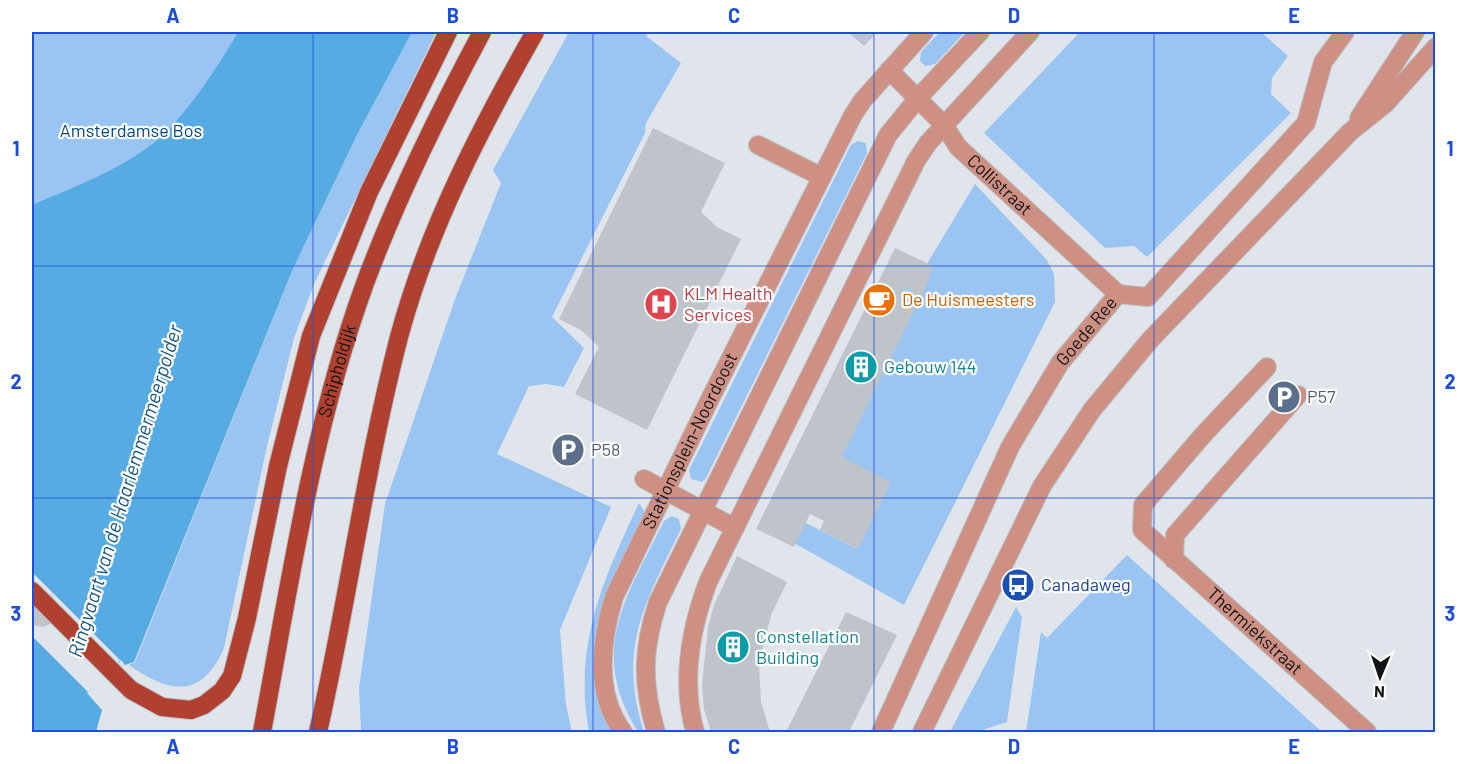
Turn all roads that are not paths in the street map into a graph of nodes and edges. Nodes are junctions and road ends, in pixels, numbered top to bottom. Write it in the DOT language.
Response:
graph roads {
  1 [pos="448,32"];
  2 [pos="482,32"];
  3 [pos="535,32"];
  4 [pos="924,32"];
  5 [pos="980,32"];
  6 [pos="1030,32"];
  7 [pos="1345,32"];
  8 [pos="1415,32"];
  9 [pos="1436,47"];
  10 [pos="888,70"];
  11 [pos="918,98"];
  12 [pos="945,125"];
  13 [pos="1350,132"];
  14 [pos="758,145"];
  15 [pos="822,177"];
  16 [pos="1118,294"];
  17 [pos="1268,368"];
  18 [pos="1298,395"];
  19 [pos="644,480"];
  20 [pos="665,491"];
  21 [pos="701,510"];
  22 [pos="735,528"];
  23 [pos="1174,560"];
  24 [pos="32,591"];
  25 [pos="262,732"];
  26 [pos="318,732"];
  27 [pos="623,732"];
  28 [pos="656,732"];
  29 [pos="695,732"];
  30 [pos="881,732"];
  31 [pos="922,732"];
  32 [pos="1367,732"];
  1 -- 24 [label="main road"];
  2 -- 25 [label="main road, Schipholdijk"];
  3 -- 26 [label="main road"];
  4 -- 10 [label="street, Stationsplein-Noordoost"];
  5 -- 11 [label="street"];
  6 -- 12 [label="street"];
  7 -- 16 [label="street, Goede Ree"];
  8 -- 13 [label="street"];
  9 -- 13 [label="street"];
  10 -- 11 [label="street, Collistraat"];
  10 -- 15 [label="street, Stationsplein-Noordoost"];
  11 -- 12 [label="street, Collistraat"];
  11 -- 21 [label="street"];
  12 -- 16 [label="street, Collistraat"];
  12 -- 22 [label="street"];
  13 -- 31 [label="street"];
  14 -- 15 [label="street"];
  15 -- 20 [label="street, Stationsplein-Noordoost"];
  16 -- 30 [label="street, Goede Ree"];
  17 -- 23 [label="street, Thermiekstraat"];
  18 -- 23 [label="street"];
  19 -- 20 [label="street"];
  20 -- 21 [label="street"];
  20 -- 27 [label="street, Stationsplein-Noordoost"];
  21 -- 22 [label="street"];
  21 -- 28 [label="street"];
  22 -- 29 [label="street"];
  23 -- 32 [label="street, Thermiekstraat"];
}
